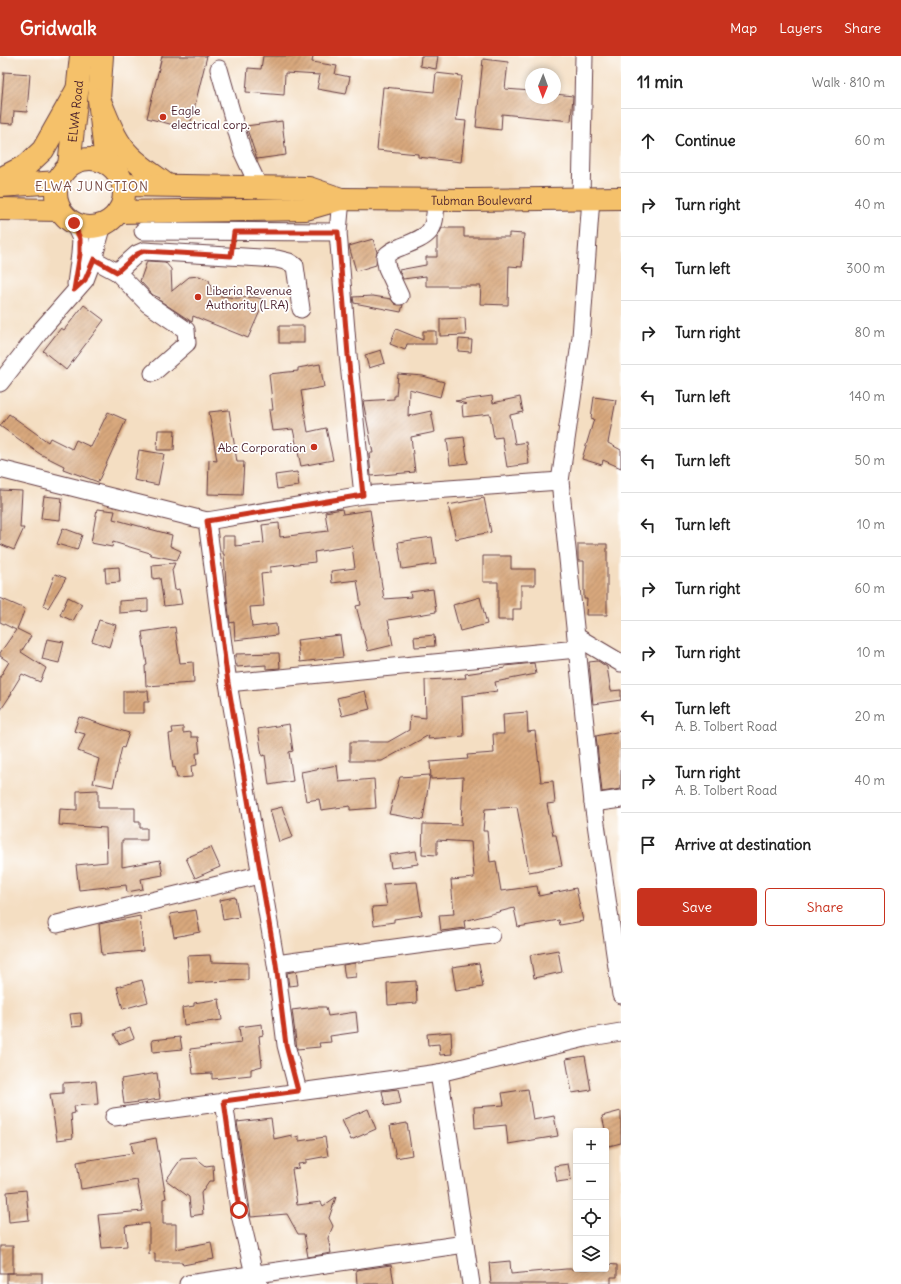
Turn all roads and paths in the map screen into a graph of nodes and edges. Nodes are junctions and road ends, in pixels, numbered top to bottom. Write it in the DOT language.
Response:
graph roads {
  1 [pos="81,56"];
  2 [pos="102,56"];
  3 [pos="584,56"];
  4 [pos="219,69"];
  5 [pos="78,88"];
  6 [pos="99,99"];
  7 [pos="106,163"];
  8 [pos="63,174"];
  9 [pos="0,179"];
  10 [pos="123,185"];
  11 [pos="0,186"];
  12 [pos="167,186"];
  13 [pos="259,187"];
  14 [pos="586,198"];
  15 [pos="621,198"];
  16 [pos="341,199"];
  17 [pos="436,200"];
  18 [pos="0,210"];
  19 [pos="67,217"];
  20 [pos="110,219"];
  21 [pos="143,231"];
  22 [pos="234,232"];
  23 [pos="338,232"];
  24 [pos="231,256"];
  25 [pos="94,259"];
  26 [pos="117,272"];
  27 [pos="74,290"];
  28 [pos="400,296"];
  29 [pos="301,309"];
  30 [pos="153,373"];
  31 [pos="0,383"];
  32 [pos="0,468"];
  33 [pos="560,481"];
  34 [pos="363,495"];
  35 [pos="207,521"];
  36 [pos="577,643"];
  37 [pos="621,663"];
  38 [pos="228,683"];
  39 [pos="621,799"];
  40 [pos="593,803"];
  41 [pos="259,875"];
  42 [pos="57,924"];
  43 [pos="491,935"];
  44 [pos="276,964"];
  45 [pos="621,995"];
  46 [pos="621,1032"];
  47 [pos="439,1073"];
  48 [pos="298,1091"];
  49 [pos="224,1101"];
  50 [pos="114,1117"];
  51 [pos="465,1244"];
  52 [pos="256,1279"];
  53 [pos="188,1284"];
  54 [pos="471,1284"];
  1 -- 5 [label="main road, ELWA Road"];
  2 -- 6 [label="main road, ELWA Road"];
  3 -- 14 [label="street"];
  4 -- 13 [label="street"];
  5 -- 8 [label="main road, ELWA Road"];
  5 -- 9 [label="main road"];
  6 -- 7 [label="main road, ELWA Road"];
  6 -- 12 [label="main road"];
  7 -- 8 [label="main road"];
  7 -- 10 [label="main road"];
  8 -- 11 [label="main road"];
  8 -- 19 [label="main road"];
  10 -- 12 [label="main road, Tubman Boulevard"];
  10 -- 20 [label="main road"];
  12 -- 13 [label="main road, Tubman Boulevard"];
  13 -- 16 [label="main road, Tubman Boulevard"];
  14 -- 15 [label="main road, Tubman Boulevard"];
  14 -- 17 [label="main road, Tubman Boulevard"];
  14 -- 33 [label="street"];
  16 -- 17 [label="main road, Tubman Boulevard"];
  16 -- 20 [label="main road, Tubman Boulevard"];
  16 -- 23 [label="street"];
  17 -- 28 [label="street"];
  18 -- 19 [label="main road"];
  19 -- 20 [label="main road"];
  19 -- 27 [label="street"];
  20 -- 25 [label="street"];
  21 -- 22 [label="street"];
  22 -- 23 [label="street"];
  22 -- 24 [label="street"];
  23 -- 34 [label="street"];
  24 -- 26 [label="street"];
  24 -- 29 [label="street"];
  25 -- 26 [label="street"];
  25 -- 27 [label="street"];
  26 -- 30 [label="street"];
  27 -- 31 [label="street"];
  32 -- 35 [label="street"];
  33 -- 34 [label="street"];
  33 -- 36 [label="street"];
  34 -- 35 [label="street"];
  35 -- 38 [label="street"];
  36 -- 37 [label="street"];
  36 -- 38 [label="street"];
  36 -- 40 [label="street"];
  38 -- 41 [label="street"];
  39 -- 40 [label="street"];
  40 -- 45 [label="street"];
  41 -- 42 [label="street"];
  41 -- 44 [label="street"];
  43 -- 44 [label="street"];
  44 -- 48 [label="street"];
  46 -- 47 [label="street"];
  47 -- 48 [label="street"];
  47 -- 51 [label="street"];
  48 -- 49 [label="street"];
  49 -- 50 [label="street"];
  49 -- 52 [label="street"];
  51 -- 52 [label="street"];
  51 -- 54 [label="street"];
  52 -- 53 [label="street"];
}
